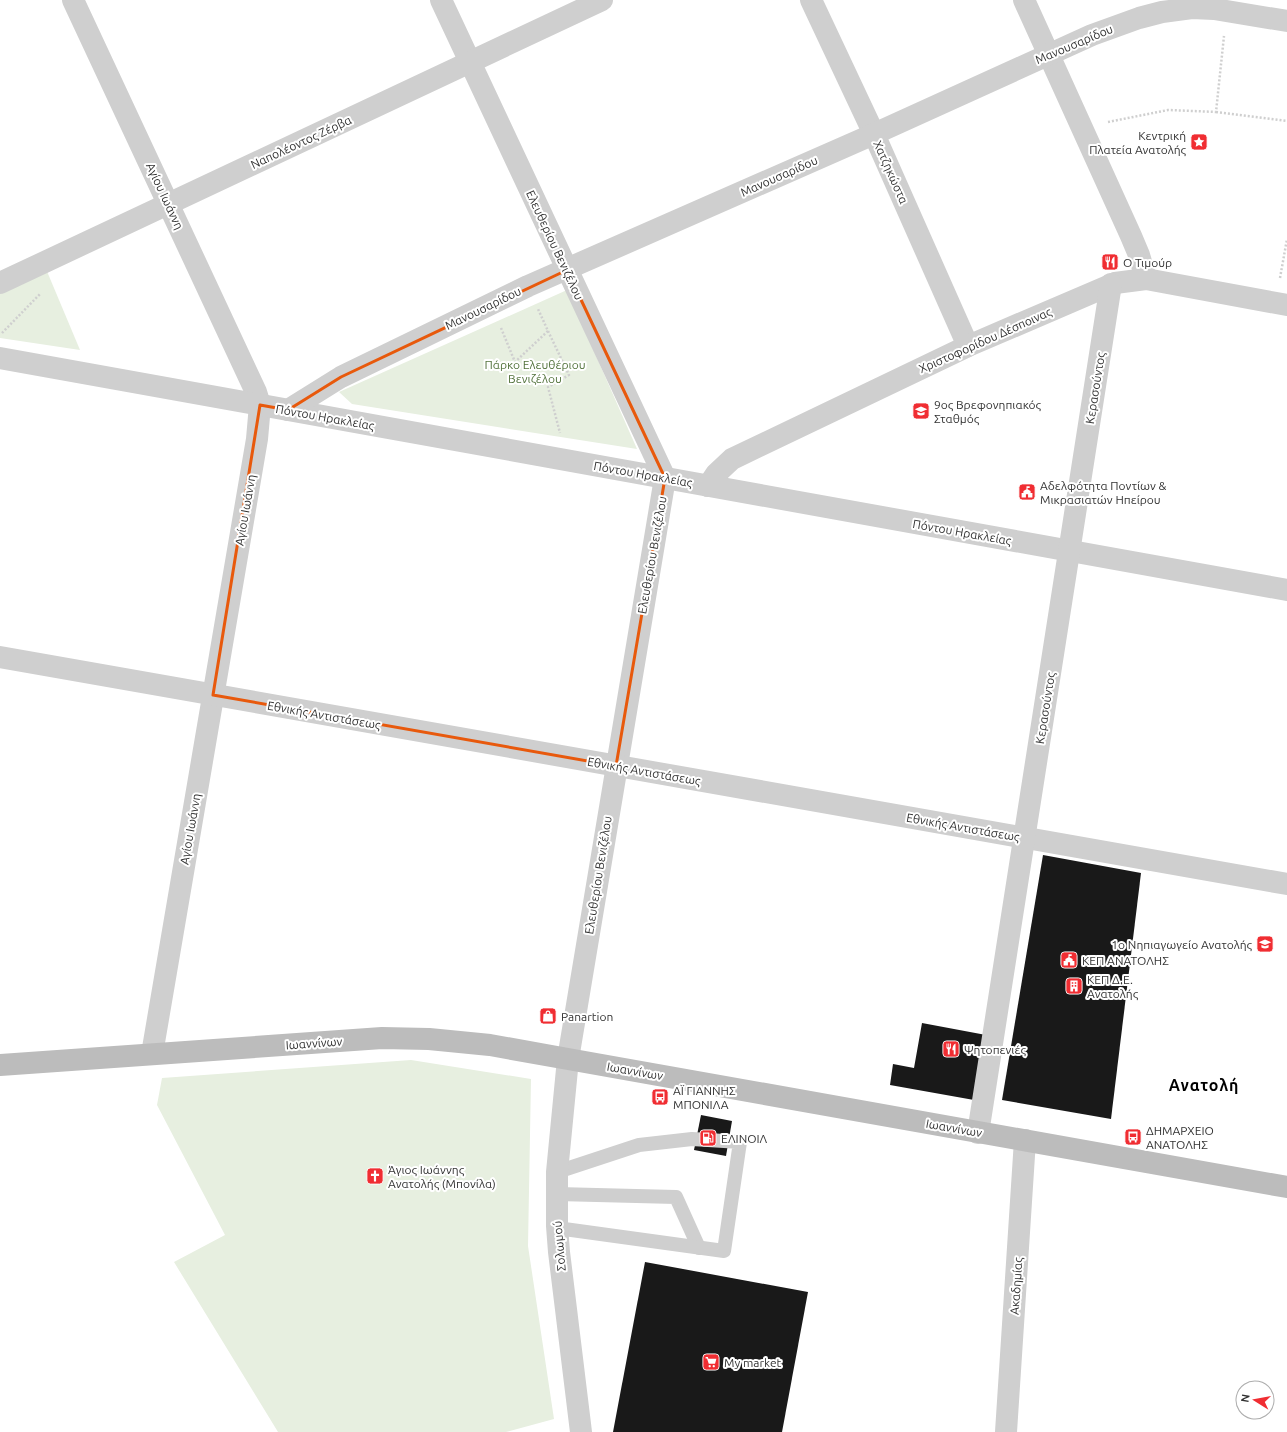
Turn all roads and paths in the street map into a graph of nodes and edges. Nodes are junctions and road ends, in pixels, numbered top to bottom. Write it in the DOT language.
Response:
graph roads {
  1 [pos="73,0"];
  2 [pos="441,0"];
  3 [pos="602,0"];
  4 [pos="811,0"];
  5 [pos="1024,0"];
  6 [pos="1287,21"];
  7 [pos="1225,30"];
  8 [pos="1049,54"];
  9 [pos="470,62"];
  10 [pos="1216,112"];
  11 [pos="1287,121"];
  12 [pos="1101,123"];
  13 [pos="874,134"];
  14 [pos="169,204"];
  15 [pos="1287,239"];
  16 [pos="567,270"];
  17 [pos="1146,279"];
  18 [pos="1279,282"];
  19 [pos="0,283"];
  20 [pos="1111,284"];
  21 [pos="528,286"];
  22 [pos="41,293"];
  23 [pos="1287,305"];
  24 [pos="499,323"];
  25 [pos="548,331"];
  26 [pos="0,335"];
  27 [pos="968,346"];
  28 [pos="0,358"];
  29 [pos="260,406"];
  30 [pos="288,410"];
  31 [pos="567,460"];
  32 [pos="665,478"];
  33 [pos="708,486"];
  34 [pos="1069,551"];
  35 [pos="1287,590"];
  36 [pos="0,658"];
  37 [pos="213,695"];
  38 [pos="616,766"];
  39 [pos="1024,838"];
  40 [pos="1287,884"];
  41 [pos="152,1054"];
  42 [pos="568,1059"];
  43 [pos="0,1065"];
  44 [pos="978,1132"];
  45 [pos="1025,1140"];
  46 [pos="558,1172"];
  47 [pos="1287,1187"];
  48 [pos="557,1194"];
  49 [pos="557,1228"];
  50 [pos="699,1248"];
  51 [pos="581,1432"];
  52 [pos="1006,1432"];
  1 -- 14 [label="street, Αγίου Ιωάννη"];
  2 -- 9 [label="street, Ελευθερίου Βενιζέλου"];
  3 -- 9 [label="street, Ναπολέοντος Ζέρβα"];
  4 -- 13 [label="street, Χατζηκώστα"];
  5 -- 8 [label="street"];
  6 -- 8 [label="street, Μανουσαρίδου"];
  7 -- 10 [label="path"];
  8 -- 13 [label="street, Μανουσαρίδου"];
  8 -- 17 [label="street"];
  9 -- 14 [label="street, Ναπολέοντος Ζέρβα"];
  9 -- 16 [label="street, Ελευθερίου Βενιζέλου"];
  10 -- 11 [label="path"];
  10 -- 12 [label="path"];
  13 -- 16 [label="street, Μανουσαρίδου"];
  13 -- 27 [label="street, Χατζηκώστα"];
  14 -- 19 [label="street, Ναπολέοντος Ζέρβα"];
  14 -- 29 [label="street, Αγίου Ιωάννη"];
  15 -- 18 [label="path"];
  16 -- 21 [label="street, Μανουσαρίδου"];
  16 -- 32 [label="street, Ελευθερίου Βενιζέλου"];
  17 -- 20 [label="street, Χριστοφορίδου Δέσποινας"];
  17 -- 23 [label="street, Χριστοφορίδου Δέσποινας"];
  20 -- 27 [label="street, Χριστοφορίδου Δέσποινας"];
  20 -- 34 [label="street, Κερασούντος"];
  21 -- 25 [label="path"];
  21 -- 30 [label="street, Μανουσαρίδου"];
  22 -- 26 [label="path"];
  24 -- 25 [label="path"];
  25 -- 31 [label="path"];
  27 -- 33 [label="street, Χριστοφορίδου Δέσποινας"];
  28 -- 29 [label="street, Πόντου Ηρακλείας"];
  29 -- 30 [label="street, Πόντου Ηρακλείας"];
  29 -- 37 [label="street, Αγίου Ιωάννη"];
  30 -- 31 [label="street, Πόντου Ηρακλείας"];
  31 -- 32 [label="street, Πόντου Ηρακλείας"];
  32 -- 33 [label="street, Πόντου Ηρακλείας"];
  32 -- 38 [label="street, Ελευθερίου Βενιζέλου"];
  33 -- 34 [label="street, Πόντου Ηρακλείας"];
  34 -- 35 [label="street, Πόντου Ηρακλείας"];
  34 -- 39 [label="street, Κερασούντος"];
  36 -- 37 [label="street, Εθνικής Αντιστάσεως"];
  37 -- 38 [label="street, Εθνικής Αντιστάσεως"];
  37 -- 41 [label="street, Αγίου Ιωάννη"];
  38 -- 39 [label="street, Εθνικής Αντιστάσεως"];
  38 -- 42 [label="street, Ελευθερίου Βενιζέλου"];
  39 -- 40 [label="street, Εθνικής Αντιστάσεως"];
  39 -- 44 [label="street, Κερασούντος"];
  41 -- 42 [label="main road, Ιωαννίνων"];
  41 -- 43 [label="main road, Ιωαννίνων"];
  42 -- 44 [label="main road, Ιωαννίνων"];
  42 -- 46 [label="street, Σολωμού"];
  44 -- 45 [label="main road, Ιωαννίνων"];
  45 -- 47 [label="main road, Ιωαννίνων"];
  45 -- 52 [label="street, Ακαδημίας"];
  46 -- 48 [label="street, Σολωμού"];
  46 -- 50 [label="lane"];
  48 -- 49 [label="street, Σολωμού"];
  48 -- 50 [label="lane"];
  49 -- 50 [label="lane"];
  49 -- 51 [label="street, Σολωμού"];
}
